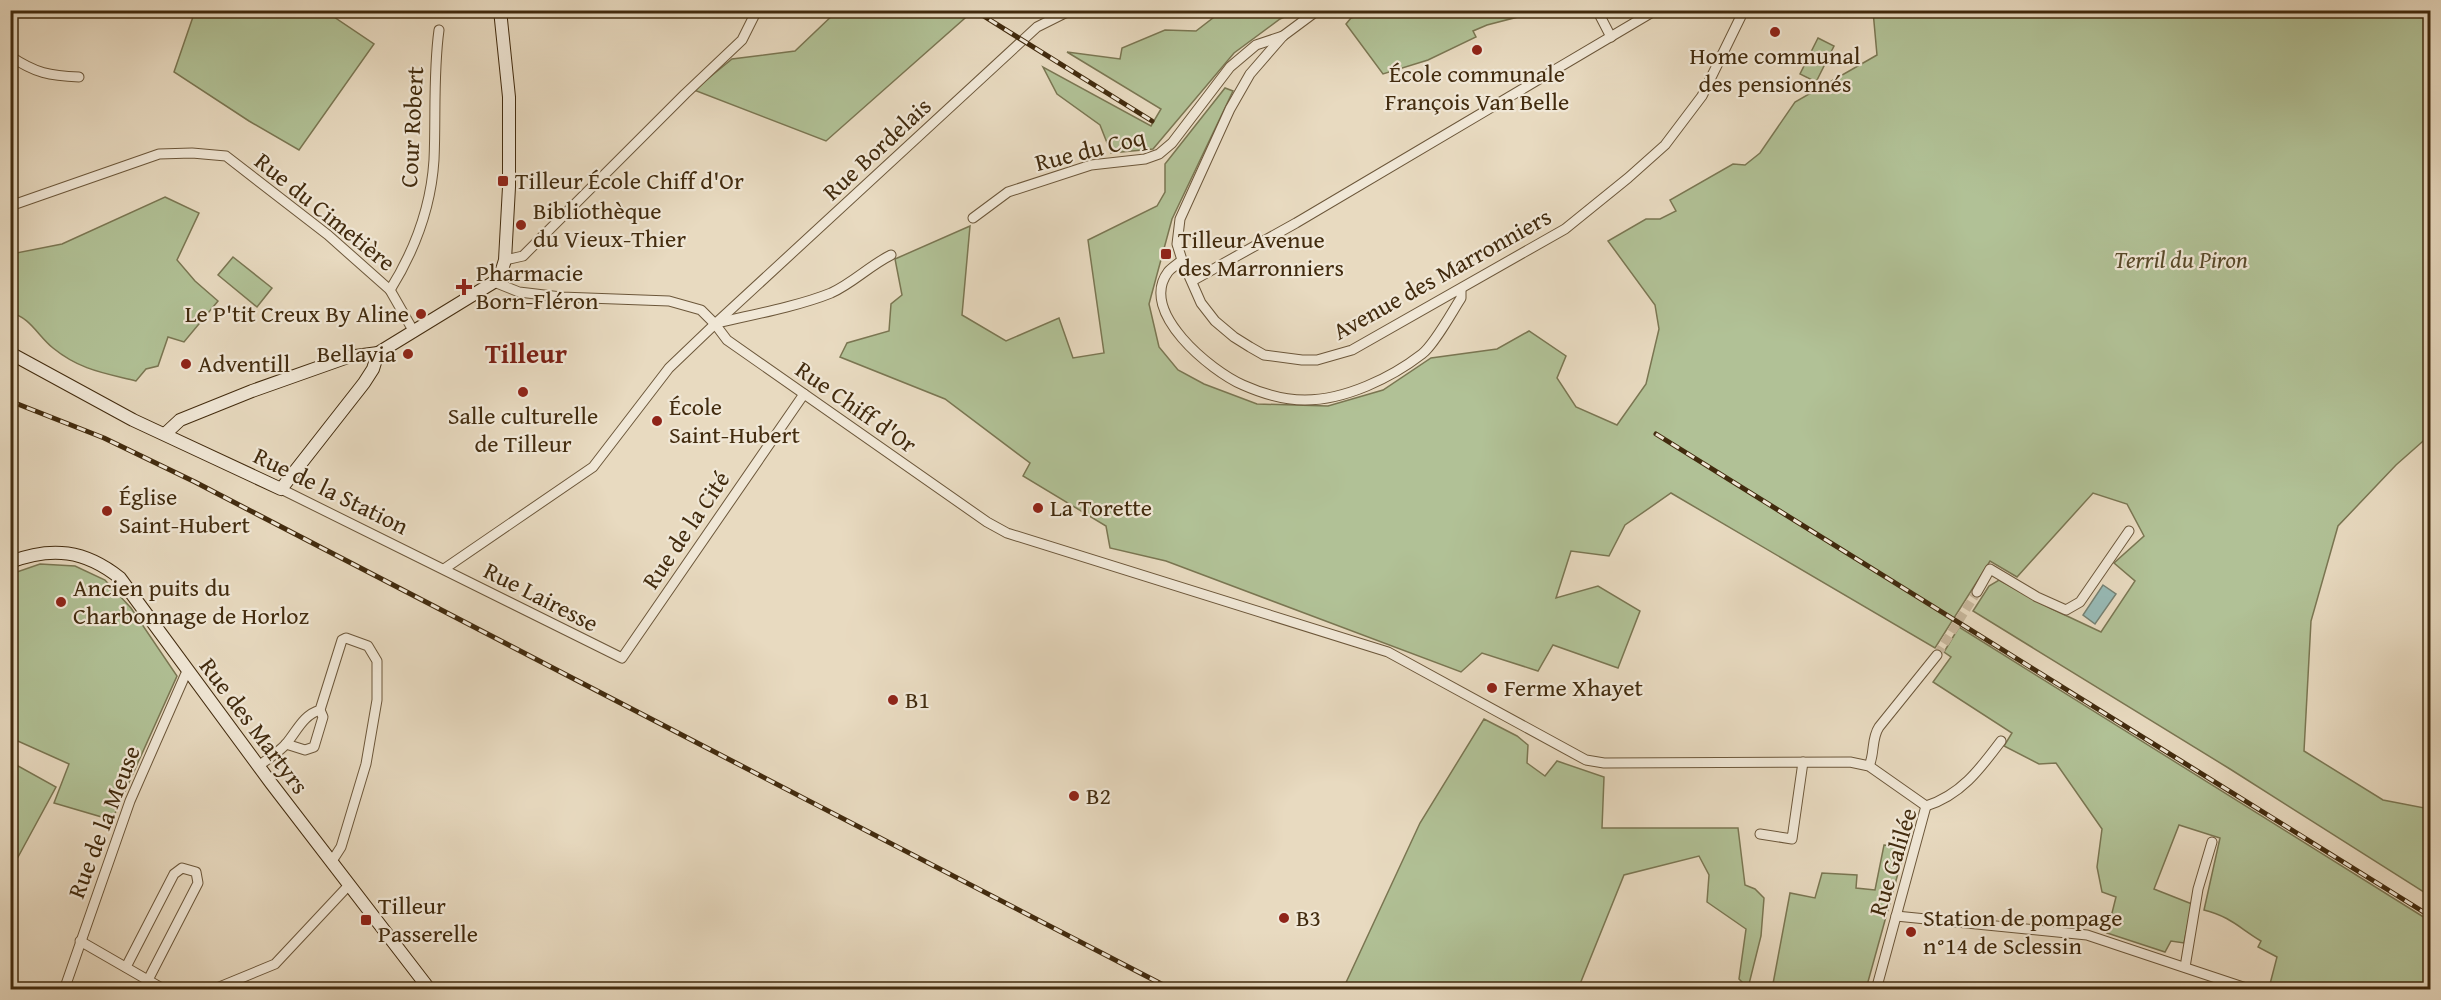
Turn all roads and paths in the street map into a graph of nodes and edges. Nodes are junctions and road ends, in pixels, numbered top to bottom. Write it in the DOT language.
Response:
graph roads {
  1 [pos="500,10"];
  2 [pos="757,10"];
  3 [pos="1071,10"];
  4 [pos="1318,10"];
  5 [pos="1597,10"];
  6 [pos="1656,10"];
  7 [pos="1744,10"];
  8 [pos="439,30"];
  9 [pos="1282,36"];
  10 [pos="1611,37"];
  11 [pos="10,57"];
  12 [pos="79,77"];
  13 [pos="10,206"];
  14 [pos="973,218"];
  15 [pos="891,255"];
  16 [pos="505,260"];
  17 [pos="1182,260"];
  18 [pos="1192,281"];
  19 [pos="494,282"];
  20 [pos="1461,289"];
  21 [pos="390,290"];
  22 [pos="715,324"];
  23 [pos="414,332"];
  24 [pos="10,353"];
  25 [pos="378,353"];
  26 [pos="804,394"];
  27 [pos="165,435"];
  28 [pos="281,489"];
  29 [pos="2129,531"];
  30 [pos="10,562"];
  31 [pos="444,569"];
  32 [pos="1977,592"];
  33 [pos="1937,655"];
  34 [pos="622,658"];
  35 [pos="187,671"];
  36 [pos="320,710"];
  37 [pos="2001,741"];
  38 [pos="286,744"];
  39 [pos="1803,762"];
  40 [pos="259,766"];
  41 [pos="1869,766"];
  42 [pos="1926,806"];
  43 [pos="1760,834"];
  44 [pos="2212,842"];
  45 [pos="332,861"];
  46 [pos="350,885"];
  47 [pos="1896,916"];
  48 [pos="80,941"];
  49 [pos="126,967"];
  50 [pos="2185,967"];
  51 [pos="148,980"];
  52 [pos="64,990"];
  53 [pos="165,990"];
  54 [pos="212,990"];
  55 [pos="430,990"];
  56 [pos="1876,990"];
  57 [pos="2252,990"];
  1 -- 16 [label="street"];
  2 -- 16 [label="street"];
  3 -- 22 [label="street, Rue Bordelais"];
  4 -- 9 [label="street, Avenue des Marronniers"];
  5 -- 10 [label="street"];
  6 -- 10 [label="street"];
  7 -- 20 [label="street, Avenue des Marronniers"];
  8 -- 21 [label="street, Cour Robert"];
  9 -- 14 [label="street, Rue du Coq"];
  9 -- 17 [label="street, Avenue des Marronniers"];
  10 -- 18 [label="street"];
  11 -- 12 [label="street"];
  13 -- 21 [label="street, Rue du Cimetière"];
  15 -- 22 [label="street"];
  16 -- 19 [label="street"];
  17 -- 18 [label="street, Avenue des Marronniers"];
  17 -- 20 [label="street"];
  18 -- 20 [label="street, Avenue des Marronniers"];
  19 -- 22 [label="street, Rue Chiff d'Or"];
  19 -- 23 [label="street"];
  21 -- 23 [label="street, Rue du Cimetière"];
  22 -- 26 [label="street, Rue Chiff d'Or"];
  22 -- 31 [label="street, Rue Bordelais"];
  23 -- 25 [label="street"];
  24 -- 27 [label="street, Rue de la Station"];
  25 -- 27 [label="street"];
  25 -- 28 [label="street"];
  26 -- 34 [label="street, Rue de la Cité"];
  26 -- 39 [label="street, Rue Chiff d'Or"];
  27 -- 28 [label="street, Rue de la Station"];
  28 -- 31 [label="street, Rue de la Station"];
  29 -- 32 [label="street"];
  30 -- 35 [label="street, Rue des Martyrs"];
  31 -- 34 [label="street, Rue Lairesse"];
  33 -- 41 [label="street"];
  35 -- 40 [label="street, Rue des Martyrs"];
  35 -- 48 [label="street, Rue de la Meuse"];
  36 -- 38 [label="street"];
  36 -- 38 [label="street"];
  36 -- 45 [label="street"];
  37 -- 42 [label="street, Rue Galilée"];
  38 -- 40 [label="street"];
  39 -- 41 [label="street, Rue Chiff d'Or"];
  39 -- 43 [label="street"];
  40 -- 45 [label="street, Rue des Martyrs"];
  41 -- 42 [label="street"];
  42 -- 47 [label="street, Rue Galilée"];
  44 -- 50 [label="street"];
  45 -- 46 [label="street, Rue des Martyrs"];
  46 -- 54 [label="street"];
  46 -- 55 [label="street, Rue des Martyrs"];
  47 -- 50 [label="street"];
  47 -- 56 [label="street, Rue Galilée"];
  48 -- 49 [label="street"];
  48 -- 52 [label="street, Rue de la Meuse"];
  49 -- 51 [label="street"];
  49 -- 51 [label="street"];
  50 -- 57 [label="street"];
  51 -- 53 [label="street"];
}
